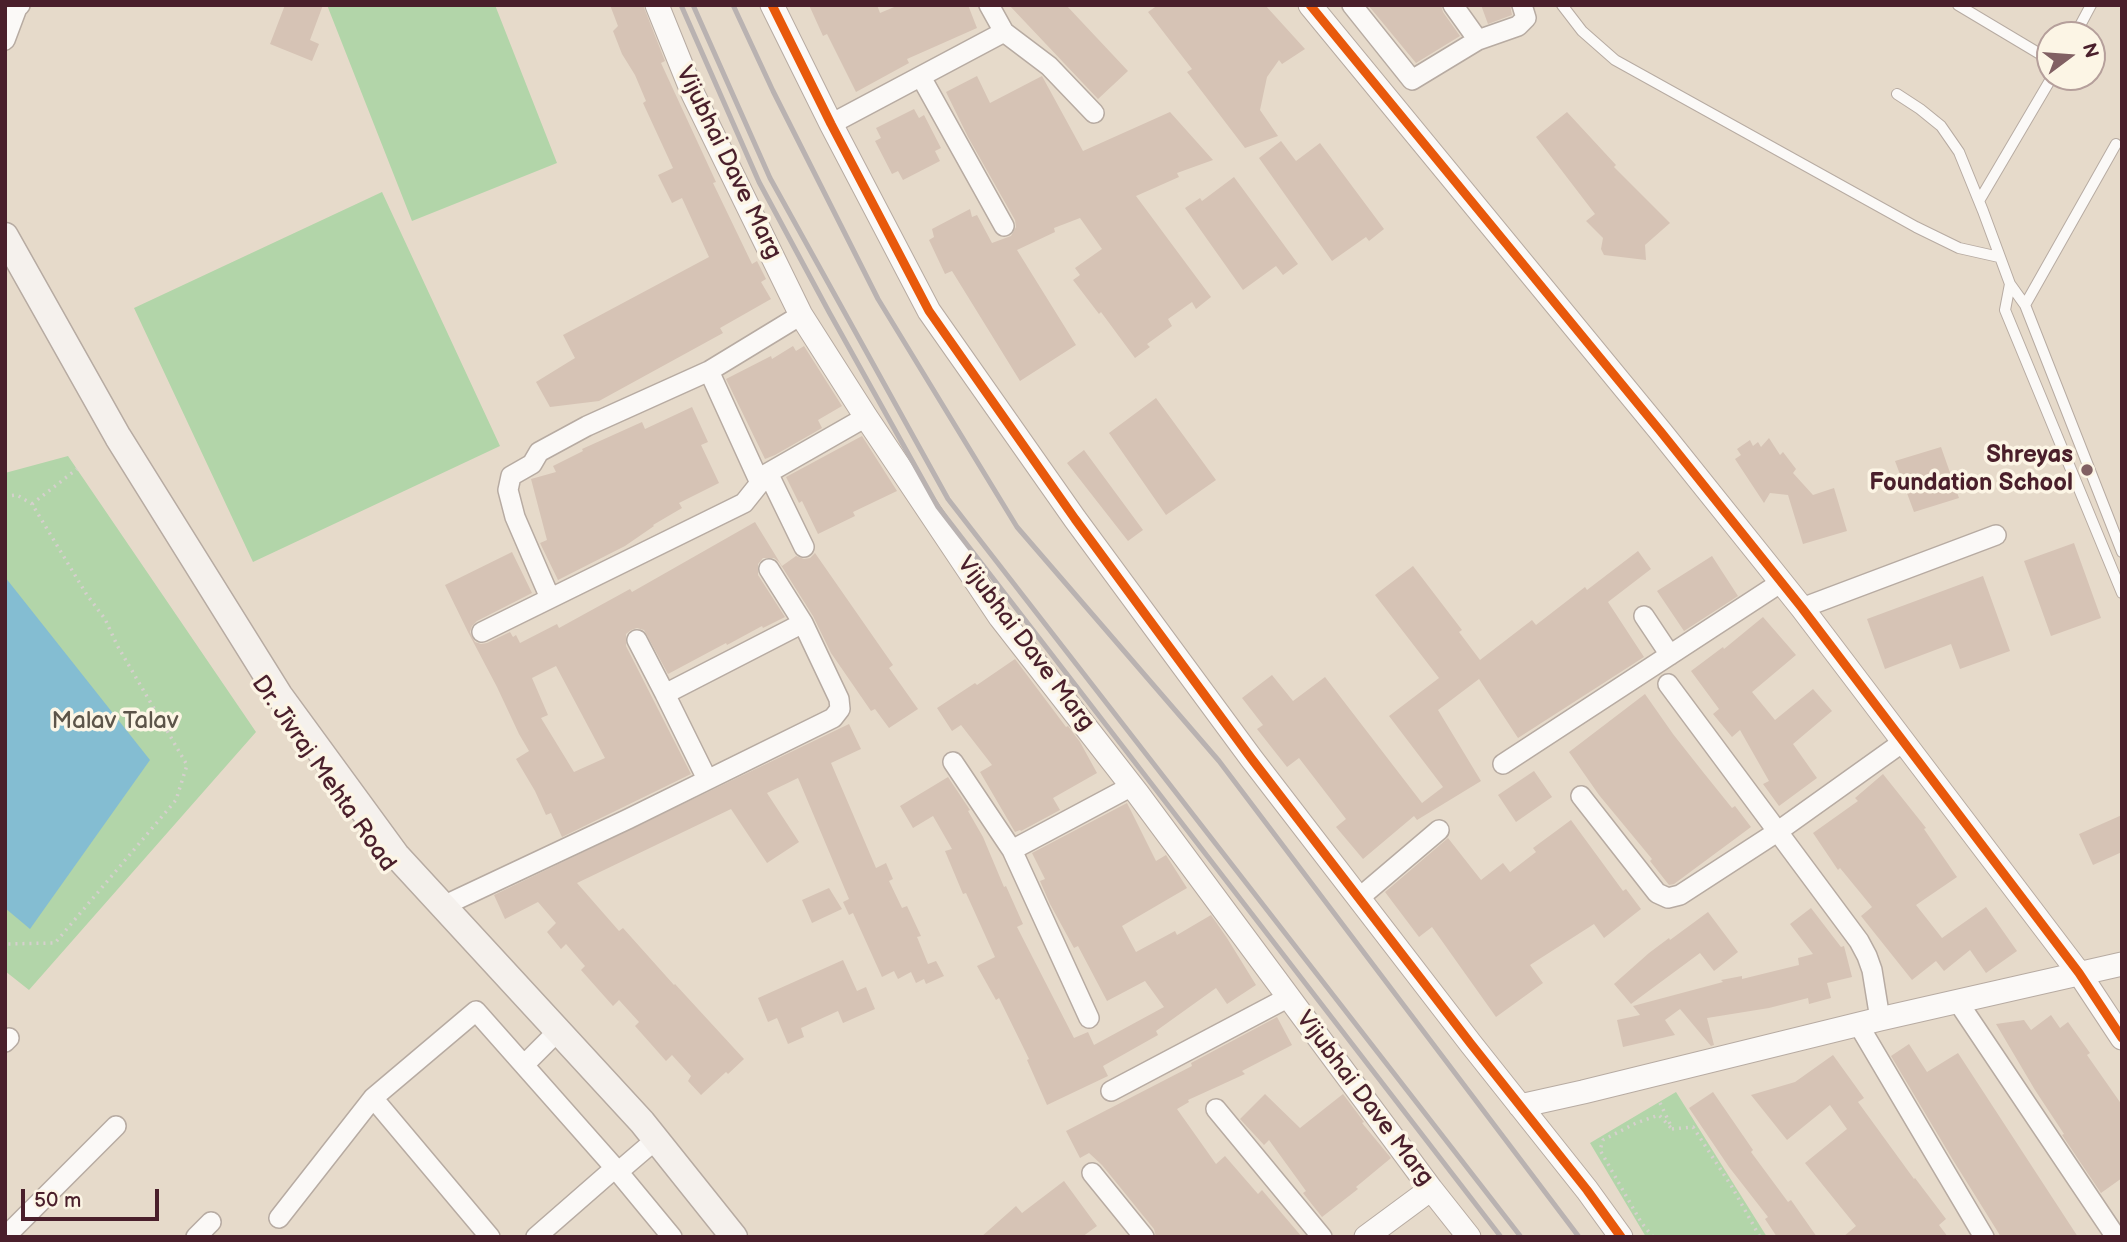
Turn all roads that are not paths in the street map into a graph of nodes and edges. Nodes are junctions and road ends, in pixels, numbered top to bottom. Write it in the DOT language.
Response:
graph roads {
  1 [pos="20,5"];
  2 [pos="657,5"];
  3 [pos="772,5"];
  4 [pos="989,5"];
  5 [pos="1310,5"];
  6 [pos="1353,5"];
  7 [pos="1453,5"];
  8 [pos="1522,5"];
  9 [pos="1562,5"];
  10 [pos="2091,5"];
  11 [pos="1964,7"];
  12 [pos="2082,21"];
  13 [pos="1004,32"];
  14 [pos="5,40"];
  15 [pos="1478,40"];
  16 [pos="2036,51"];
  17 [pos="921,77"];
  18 [pos="1412,80"];
  19 [pos="2044,91"];
  20 [pos="1897,94"];
  21 [pos="1388,100"];
  22 [pos="1094,113"];
  23 [pos="831,124"];
  24 [pos="2116,144"];
  25 [pos="1979,201"];
  26 [pos="1004,226"];
  27 [pos="8,252"];
  28 [pos="1999,257"];
  29 [pos="2010,284"];
  30 [pos="2025,305"];
  31 [pos="802,315"];
  32 [pos="2046,362"];
  33 [pos="2029,368"];
  34 [pos="709,371"];
  35 [pos="866,417"];
  36 [pos="764,478"];
  37 [pos="1996,535"];
  38 [pos="803,547"];
  39 [pos="2122,552"];
  40 [pos="769,569"];
  41 [pos="1780,583"];
  42 [pos="2122,593"];
  43 [pos="550,598"];
  44 [pos="1801,608"];
  45 [pos="1644,616"];
  46 [pos="803,623"];
  47 [pos="482,632"];
  48 [pos="637,640"];
  49 [pos="1670,655"];
  50 [pos="1668,684"];
  51 [pos="665,694"];
  52 [pos="1903,742"];
  53 [pos="953,762"];
  54 [pos="1503,764"];
  55 [pos="708,779"];
  56 [pos="1132,786"];
  57 [pos="1581,796"];
  58 [pos="1438,830"];
  59 [pos="1777,832"];
  60 [pos="1012,849"];
  61 [pos="1359,898"];
  62 [pos="443,906"];
  63 [pos="2122,964"];
  64 [pos="2079,973"];
  65 [pos="1289,997"];
  66 [pos="1958,1002"];
  67 [pos="1089,1018"];
  68 [pos="1869,1022"];
  69 [pos="2122,1038"];
  70 [pos="549,1040"];
  71 [pos="524,1065"];
  72 [pos="1111,1091"];
  73 [pos="373,1098"];
  74 [pos="1520,1106"];
  75 [pos="1216,1109"];
  76 [pos="116,1126"];
  77 [pos="646,1148"];
  78 [pos="617,1170"];
  79 [pos="1092,1173"];
  80 [pos="1431,1189"];
  81 [pos="279,1218"];
  82 [pos="211,1222"];
  83 [pos="5,1237"];
  84 [pos="196,1237"];
  85 [pos="490,1237"];
  86 [pos="536,1237"];
  87 [pos="672,1237"];
  88 [pos="716,1237"];
  89 [pos="734,1237"];
  90 [pos="1144,1237"];
  91 [pos="1322,1237"];
  92 [pos="1366,1237"];
  93 [pos="1469,1237"];
  94 [pos="1621,1237"];
  95 [pos="1984,1237"];
  96 [pos="2116,1237"];
  1 -- 14 [label="street"];
  2 -- 31 [label="street, Vijubhai Dave Marg"];
  3 -- 23 [label="street"];
  4 -- 13 [label="street"];
  5 -- 21 [label="street"];
  6 -- 18 [label="street"];
  7 -- 15 [label="street"];
  8 -- 15 [label="street"];
  9 -- 28 [label="lane"];
  10 -- 12 [label="lane"];
  11 -- 16 [label="lane"];
  13 -- 17 [label="street"];
  13 -- 22 [label="street"];
  15 -- 18 [label="street"];
  17 -- 23 [label="street"];
  17 -- 26 [label="street"];
  18 -- 21 [label="street"];
  19 -- 25 [label="lane"];
  20 -- 25 [label="lane"];
  21 -- 41 [label="street"];
  23 -- 61 [label="street"];
  24 -- 30 [label="lane"];
  25 -- 28 [label="lane"];
  27 -- 62 [label="main road"];
  27 -- 70 [label="main road, Dr. Jivraj Mehta Road"];
  28 -- 29 [label="lane"];
  29 -- 30 [label="lane"];
  29 -- 33 [label="lane"];
  30 -- 32 [label="lane"];
  31 -- 34 [label="street"];
  31 -- 35 [label="street, Vijubhai Dave Marg"];
  32 -- 33 [label="lane"];
  32 -- 39 [label="lane"];
  33 -- 42 [label="lane"];
  34 -- 36 [label="street"];
  34 -- 43 [label="street"];
  35 -- 36 [label="street"];
  35 -- 56 [label="street, Vijubhai Dave Marg"];
  36 -- 38 [label="street"];
  36 -- 43 [label="street"];
  37 -- 44 [label="street"];
  40 -- 46 [label="street"];
  41 -- 44 [label="street"];
  41 -- 49 [label="street"];
  43 -- 47 [label="street"];
  44 -- 52 [label="street"];
  45 -- 49 [label="street"];
  46 -- 51 [label="street"];
  46 -- 55 [label="street"];
  48 -- 51 [label="street"];
  49 -- 54 [label="street"];
  50 -- 59 [label="street"];
  51 -- 55 [label="street"];
  52 -- 59 [label="street"];
  52 -- 64 [label="street"];
  53 -- 60 [label="street"];
  55 -- 62 [label="street"];
  56 -- 60 [label="street"];
  56 -- 65 [label="street, Vijubhai Dave Marg"];
  57 -- 59 [label="street"];
  58 -- 61 [label="street"];
  59 -- 68 [label="street"];
  60 -- 67 [label="street"];
  61 -- 74 [label="street"];
  62 -- 89 [label="main road"];
  63 -- 64 [label="street"];
  64 -- 66 [label="street"];
  64 -- 69 [label="street"];
  65 -- 72 [label="street"];
  65 -- 80 [label="street, Vijubhai Dave Marg"];
  66 -- 68 [label="street"];
  66 -- 96 [label="street"];
  68 -- 74 [label="street"];
  68 -- 95 [label="street"];
  70 -- 71 [label="street"];
  70 -- 77 [label="main road, Dr. Jivraj Mehta Road"];
  71 -- 73 [label="street"];
  71 -- 78 [label="street"];
  73 -- 81 [label="street"];
  73 -- 85 [label="street"];
  74 -- 94 [label="street"];
  75 -- 91 [label="street"];
  76 -- 83 [label="street"];
  77 -- 78 [label="street"];
  77 -- 88 [label="main road, Dr. Jivraj Mehta Road"];
  78 -- 86 [label="street"];
  78 -- 87 [label="street"];
  79 -- 90 [label="street"];
  80 -- 92 [label="street"];
  80 -- 93 [label="street, Vijubhai Dave Marg"];
  82 -- 84 [label="street"];
}
